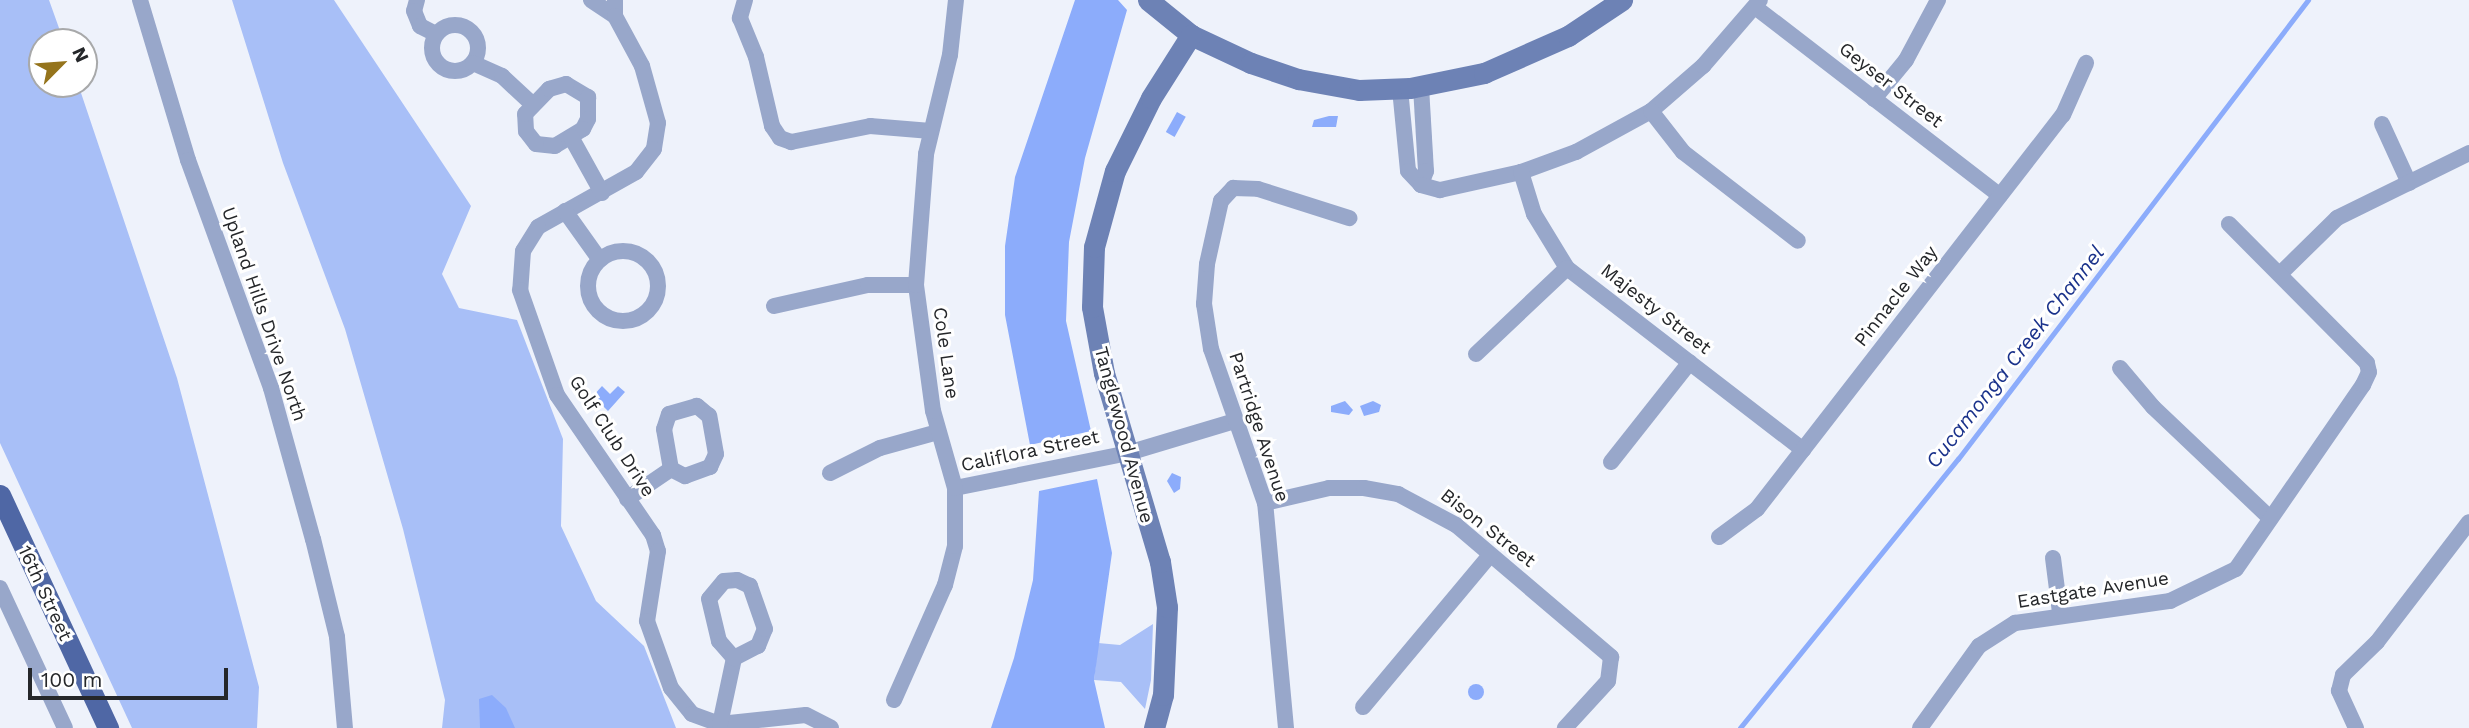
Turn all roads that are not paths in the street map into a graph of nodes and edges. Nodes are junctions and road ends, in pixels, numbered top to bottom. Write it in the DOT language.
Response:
graph roads {
  1 [pos="140,0"];
  2 [pos="417,0"];
  3 [pos="591,0"];
  4 [pos="956,0"];
  5 [pos="1148,0"];
  6 [pos="1622,0"];
  7 [pos="1938,0"];
  8 [pos="743,2"];
  9 [pos="1757,3"];
  10 [pos="615,8"];
  11 [pos="436,33"];
  12 [pos="1191,36"];
  13 [pos="473,62"];
  14 [pos="2086,63"];
  15 [pos="1410,88"];
  16 [pos="1874,99"];
  17 [pos="532,104"];
  18 [pos="1651,111"];
  19 [pos="2382,124"];
  20 [pos="930,131"];
  21 [pos="571,138"];
  22 [pos="2469,153"];
  23 [pos="1521,173"];
  24 [pos="2409,184"];
  25 [pos="602,193"];
  26 [pos="2000,196"];
  27 [pos="565,211"];
  28 [pos="1349,218"];
  29 [pos="2229,224"];
  30 [pos="1798,241"];
  31 [pos="600,260"];
  32 [pos="1567,268"];
  33 [pos="2280,274"];
  34 [pos="916,285"];
  35 [pos="774,306"];
  36 [pos="1476,354"];
  37 [pos="1690,362"];
  38 [pos="2120,368"];
  39 [pos="1235,421"];
  40 [pos="938,432"];
  41 [pos="1803,450"];
  42 [pos="1128,453"];
  43 [pos="1611,462"];
  44 [pos="671,469"];
  45 [pos="830,473"];
  46 [pos="955,488"];
  47 [pos="0,495"];
  48 [pos="627,499"];
  49 [pos="1265,503"];
  50 [pos="2270,518"];
  51 [pos="2469,522"];
  52 [pos="1719,537"];
  53 [pos="1490,555"];
  54 [pos="2053,558"];
  55 [pos="0,588"];
  56 [pos="2060,613"];
  57 [pos="734,658"];
  58 [pos="894,700"];
  59 [pos="1363,707"];
  60 [pos="720,724"];
  61 [pos="65,728"];
  62 [pos="108,728"];
  63 [pos="345,728"];
  64 [pos="831,728"];
  65 [pos="1154,728"];
  66 [pos="1286,728"];
  67 [pos="1564,728"];
  68 [pos="1920,728"];
  69 [pos="2356,728"];
  1 -- 63 [label="street, Upland Hills Drive North"];
  2 -- 11 [label="street"];
  3 -- 10 [label="street"];
  4 -- 20 [label="street, Cole Lane"];
  5 -- 12 [label="street"];
  6 -- 15 [label="street"];
  7 -- 16 [label="street"];
  8 -- 20 [label="street"];
  9 -- 16 [label="street, Geyser Street"];
  9 -- 18 [label="street"];
  10 -- 25 [label="street, Golf Club Drive"];
  11 -- 13 [label="street"];
  11 -- 13 [label="street"];
  12 -- 15 [label="street"];
  12 -- 42 [label="street, Tanglewood Avenue"];
  13 -- 17 [label="street"];
  14 -- 26 [label="street, Pinnacle Way"];
  15 -- 23 [label="street"];
  16 -- 26 [label="street, Geyser Street"];
  17 -- 21 [label="street"];
  17 -- 21 [label="street"];
  18 -- 23 [label="street"];
  18 -- 30 [label="street"];
  19 -- 24 [label="street"];
  20 -- 34 [label="street, Cole Lane"];
  21 -- 25 [label="street"];
  22 -- 24 [label="street"];
  23 -- 32 [label="street, Majesty Street"];
  24 -- 33 [label="street"];
  25 -- 27 [label="street, Golf Club Drive"];
  26 -- 41 [label="street, Pinnacle Way"];
  27 -- 31 [label="street"];
  27 -- 48 [label="street, Golf Club Drive"];
  28 -- 39 [label="street, Partridge Avenue"];
  29 -- 33 [label="street"];
  31 -- 31 [label="street"];
  32 -- 36 [label="street"];
  32 -- 37 [label="street, Majesty Street"];
  33 -- 50 [label="street, Eastgate Avenue"];
  34 -- 35 [label="street"];
  34 -- 40 [label="street, Cole Lane"];
  37 -- 41 [label="street, Majesty Street"];
  37 -- 43 [label="street"];
  38 -- 50 [label="street"];
  39 -- 42 [label="street, Califlora Street"];
  39 -- 49 [label="street, Partridge Avenue"];
  40 -- 45 [label="street"];
  40 -- 46 [label="street, Cole Lane"];
  41 -- 52 [label="street, Pinnacle Way"];
  42 -- 46 [label="street, Califlora Street"];
  42 -- 65 [label="street, Tanglewood Avenue"];
  44 -- 44 [label="street"];
  44 -- 48 [label="street"];
  46 -- 58 [label="street, Cole Lane"];
  47 -- 62 [label="main road, 16th Street"];
  48 -- 60 [label="street, Golf Club Drive"];
  49 -- 53 [label="street, Bison Street"];
  49 -- 66 [label="street, Partridge Avenue"];
  50 -- 56 [label="street, Eastgate Avenue"];
  51 -- 69 [label="street"];
  53 -- 59 [label="street"];
  53 -- 67 [label="street, Bison Street"];
  54 -- 56 [label="street"];
  55 -- 61 [label="street"];
  56 -- 68 [label="street, Eastgate Avenue"];
  57 -- 57 [label="street"];
  57 -- 60 [label="street"];
  60 -- 64 [label="street"];
}
